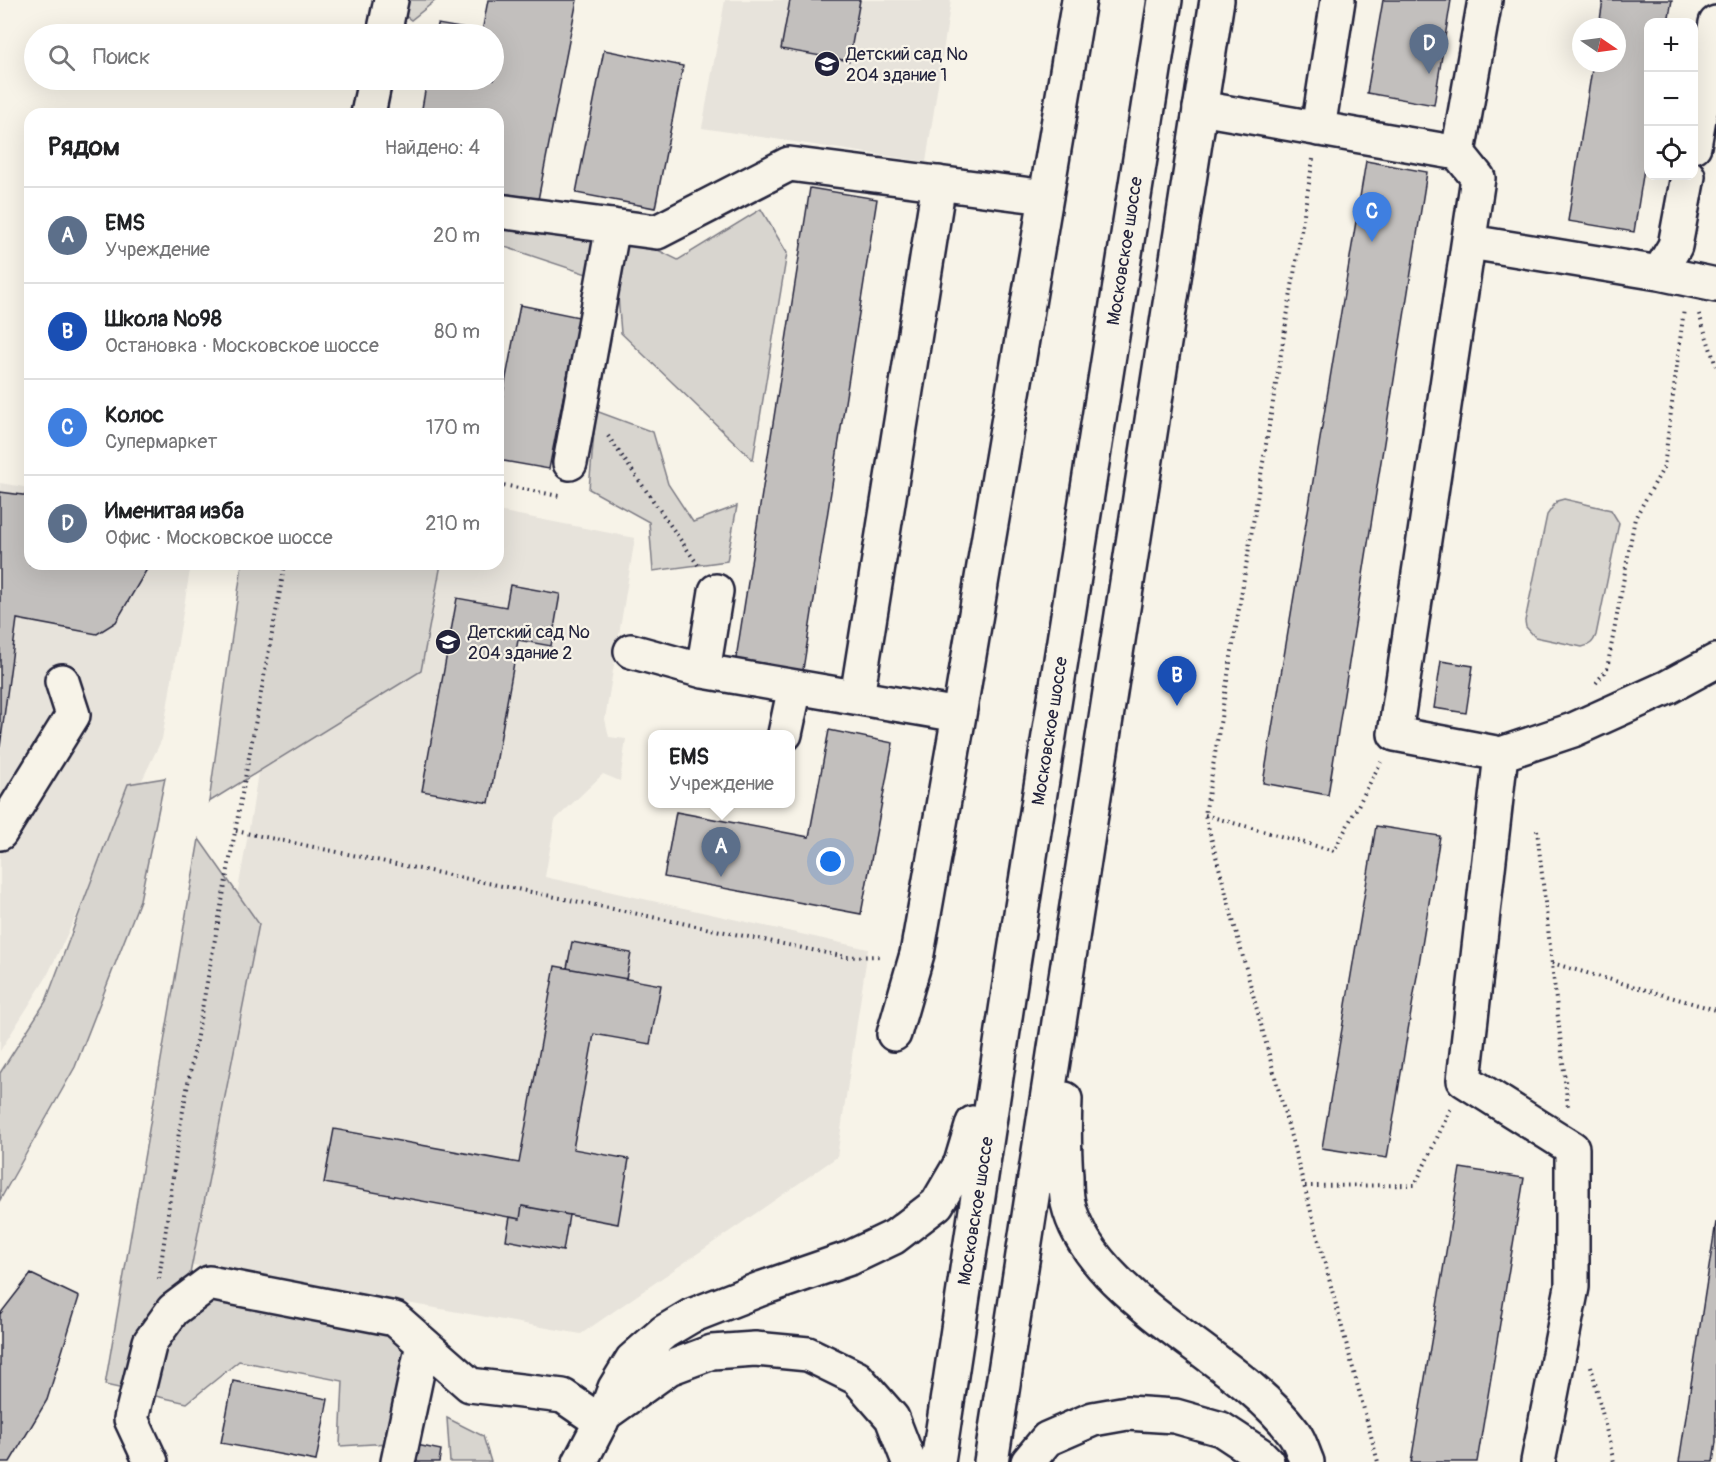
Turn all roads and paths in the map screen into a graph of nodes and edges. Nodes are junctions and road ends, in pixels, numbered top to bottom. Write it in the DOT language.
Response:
graph roads {
  1 [pos="391,0"];
  2 [pos="1079,0"];
  3 [pos="1165,0"];
  4 [pos="1217,0"];
  5 [pos="1338,0"];
  6 [pos="1485,0"];
  7 [pos="1716,23"];
  8 [pos="386,24"];
  9 [pos="373,90"];
  10 [pos="369,108"];
  11 [pos="1200,108"];
  12 [pos="1698,126"];
  13 [pos="1318,129"];
  14 [pos="1458,153"];
  15 [pos="1687,180"];
  16 [pos="939,183"];
  17 [pos="1046,197"];
  18 [pos="504,212"];
  19 [pos="613,226"];
  20 [pos="1470,242"];
  21 [pos="1687,279"];
  22 [pos="1716,366"];
  23 [pos="582,398"];
  24 [pos="570,463"];
  25 [pos="504,485"];
  26 [pos="284,570"];
  27 [pos="716,591"];
  28 [pos="631,651"];
  29 [pos="1716,661"];
  30 [pos="704,671"];
  31 [pos="62,681"];
  32 [pos="1594,686"];
  33 [pos="795,687"];
  34 [pos="857,698"];
  35 [pos="959,715"];
  36 [pos="786,730"];
  37 [pos="1395,734"];
  38 [pos="1501,754"];
  39 [pos="1205,815"];
  40 [pos="236,831"];
  41 [pos="1537,831"];
  42 [pos="0,833"];
  43 [pos="917,954"];
  44 [pos="1552,963"];
  45 [pos="1013,964"];
  46 [pos="1068,971"];
  47 [pos="1716,1010"];
  48 [pos="894,1034"];
  49 [pos="1464,1080"];
  50 [pos="1572,1148"];
  51 [pos="1305,1186"];
  52 [pos="158,1283"];
  53 [pos="423,1344"];
  54 [pos="1590,1363"];
  55 [pos="603,1418"];
  56 [pos="152,1462"];
  57 [pos="398,1462"];
  58 [pos="580,1462"];
  59 [pos="909,1462"];
  60 [pos="938,1462"];
  61 [pos="991,1462"];
  62 [pos="1028,1462"];
  63 [pos="1267,1462"];
  64 [pos="1307,1462"];
  65 [pos="1378,1462"];
  66 [pos="1538,1462"];
  67 [pos="1614,1462"];
  1 -- 8 [label="main road"];
  2 -- 17 [label="main road"];
  3 -- 45 [label="main road, Московское шоссе"];
  4 -- 11 [label="main road"];
  5 -- 13 [label="main road"];
  6 -- 14 [label="main road"];
  7 -- 12 [label="main road"];
  9 -- 10 [label="main road"];
  11 -- 13 [label="main road"];
  11 -- 46 [label="main road"];
  13 -- 14 [label="main road"];
  13 -- 39 [label="path"];
  14 -- 20 [label="main road"];
  15 -- 21 [label="main road"];
  16 -- 17 [label="main road"];
  16 -- 19 [label="main road"];
  16 -- 34 [label="main road"];
  17 -- 35 [label="main road"];
  18 -- 19 [label="main road"];
  19 -- 23 [label="main road"];
  20 -- 21 [label="main road"];
  20 -- 37 [label="main road"];
  21 -- 22 [label="path"];
  21 -- 32 [label="path"];
  23 -- 24 [label="main road"];
  23 -- 27 [label="path"];
  24 -- 25 [label="path"];
  26 -- 40 [label="path"];
  27 -- 30 [label="main road"];
  28 -- 30 [label="main road"];
  29 -- 38 [label="main road"];
  30 -- 33 [label="main road"];
  31 -- 42 [label="main road"];
  33 -- 34 [label="main road"];
  33 -- 36 [label="main road"];
  34 -- 35 [label="main road"];
  35 -- 43 [label="main road"];
  37 -- 38 [label="main road"];
  37 -- 39 [label="path"];
  38 -- 49 [label="main road"];
  39 -- 51 [label="path"];
  40 -- 43 [label="path"];
  40 -- 52 [label="path"];
  41 -- 44 [label="path"];
  43 -- 48 [label="main road"];
  44 -- 47 [label="path"];
  44 -- 50 [label="path"];
  45 -- 55 [label="main road"];
  45 -- 60 [label="main road, Московское шоссе"];
  46 -- 61 [label="main road"];
  46 -- 64 [label="main road"];
  49 -- 50 [label="main road"];
  49 -- 51 [label="path"];
  50 -- 66 [label="main road"];
  51 -- 65 [label="path"];
  53 -- 55 [label="main road"];
  53 -- 56 [label="main road"];
  53 -- 57 [label="main road"];
  54 -- 67 [label="path"];
  55 -- 58 [label="main road"];
  55 -- 59 [label="main road"];
  62 -- 63 [label="main road"];
}
